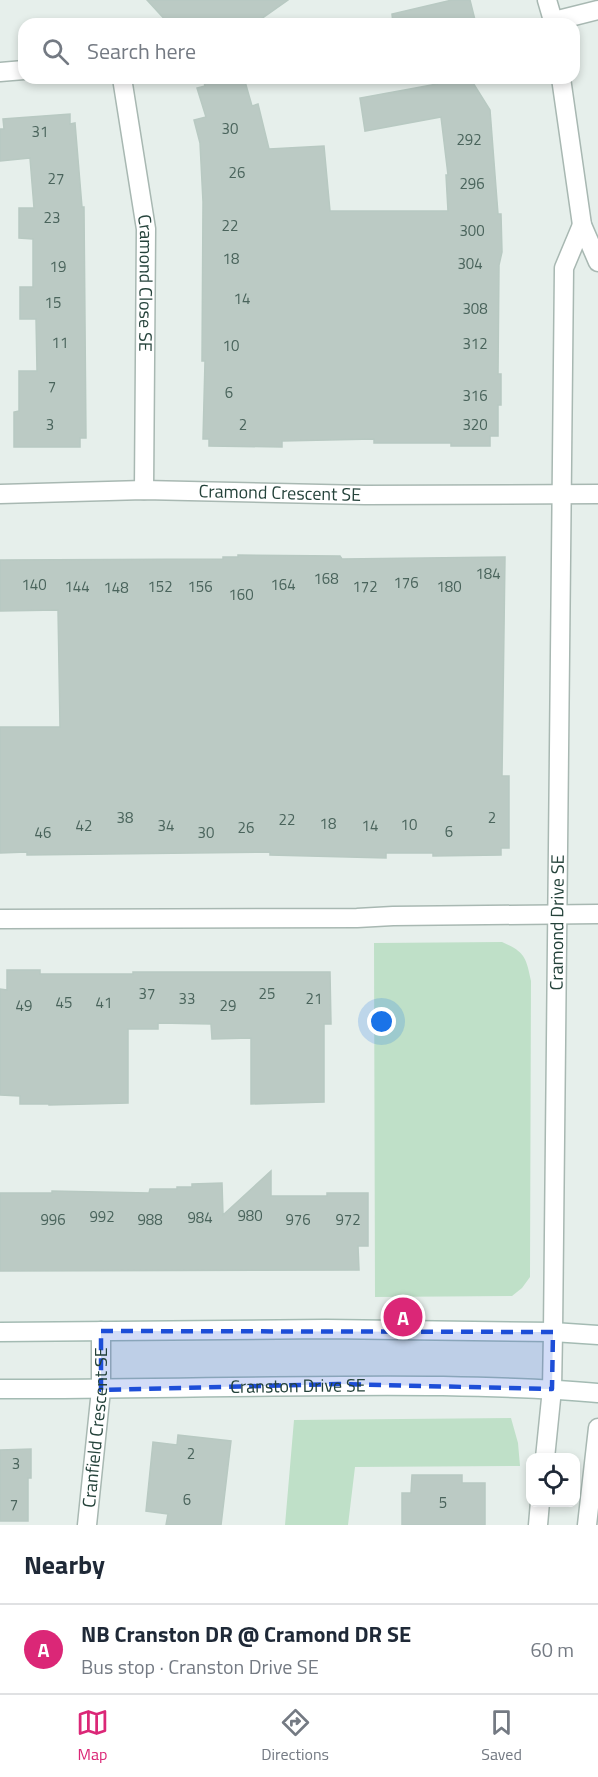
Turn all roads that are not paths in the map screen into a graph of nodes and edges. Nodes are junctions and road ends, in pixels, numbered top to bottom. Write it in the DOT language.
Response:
graph roads {
  1 [pos="547,0"];
  2 [pos="598,10"];
  3 [pos="553,18"];
  4 [pos="569,18"];
  5 [pos="18,70"];
  6 [pos="0,72"];
  7 [pos="123,84"];
  8 [pos="562,84"];
  9 [pos="582,225"];
  10 [pos="598,262"];
  11 [pos="144,490"];
  12 [pos="0,494"];
  13 [pos="562,494"];
  14 [pos="598,494"];
  15 [pos="558,914"];
  16 [pos="598,914"];
  17 [pos="0,919"];
  18 [pos="101,1331"];
  19 [pos="0,1332"];
  20 [pos="553,1332"];
  21 [pos="598,1335"];
  22 [pos="0,1389"];
  23 [pos="552,1389"];
  24 [pos="101,1390"];
  25 [pos="598,1393"];
  26 [pos="598,1428"];
  27 [pos="546,1453"];
  28 [pos="540,1507"];
  29 [pos="87,1525"];
  30 [pos="538,1525"];
  31 [pos="587,1525"];
  1 -- 3 [label="street"];
  2 -- 4 [label="street"];
  5 -- 6 [label="street"];
  7 -- 11 [label="street, Cramond Close SE"];
  8 -- 9 [label="street"];
  9 -- 10 [label="street"];
  9 -- 13 [label="street"];
  11 -- 12 [label="street, Cramond Crescent SE"];
  11 -- 13 [label="street, Cramond Crescent SE"];
  13 -- 14 [label="street"];
  13 -- 15 [label="street, Cramond Drive SE"];
  15 -- 16 [label="street"];
  15 -- 17 [label="street"];
  15 -- 20 [label="street, Cramond Drive SE"];
  18 -- 19 [label="street"];
  18 -- 20 [label="street"];
  18 -- 24 [label="street, Cranfield Crescent SE"];
  20 -- 21 [label="street"];
  20 -- 23 [label="street, Cramond Drive SE"];
  22 -- 24 [label="street, Cranston Drive SE"];
  23 -- 24 [label="street, Cranston Drive SE"];
  23 -- 25 [label="street, Cranston Drive SE"];
  23 -- 27 [label="street, Cramond Drive SE"];
  24 -- 29 [label="street, Cranfield Crescent SE"];
  26 -- 31 [label="street"];
  28 -- 30 [label="street"];
}
